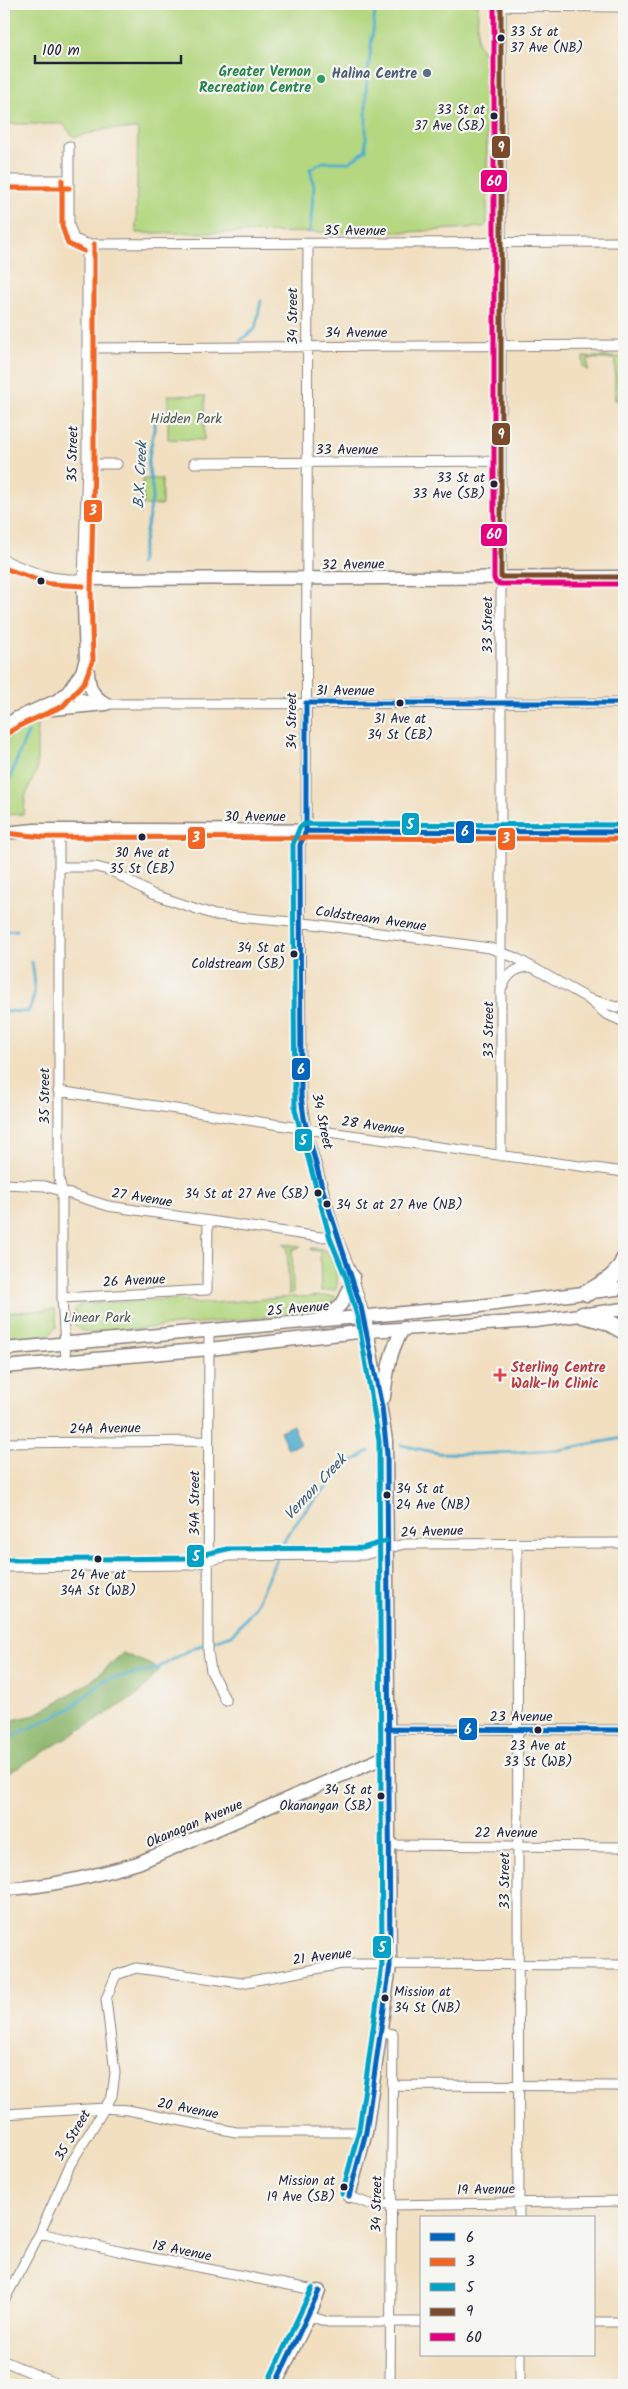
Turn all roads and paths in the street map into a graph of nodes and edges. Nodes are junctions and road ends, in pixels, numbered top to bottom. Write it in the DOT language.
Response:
graph roads {
  1 [pos="501,5"];
  2 [pos="624,7"];
  3 [pos="69,146"];
  4 [pos="4,180"];
  5 [pos="69,180"];
  6 [pos="624,242"];
  7 [pos="501,243"];
  8 [pos="87,244"];
  9 [pos="308,244"];
  10 [pos="502,345"];
  11 [pos="624,345"];
  12 [pos="307,346"];
  13 [pos="88,348"];
  14 [pos="501,461"];
  15 [pos="194,463"];
  16 [pos="306,463"];
  17 [pos="87,464"];
  18 [pos="117,464"];
  19 [pos="4,560"];
  20 [pos="501,577"];
  21 [pos="624,577"];
  22 [pos="307,579"];
  23 [pos="83,580"];
  24 [pos="86,659"];
  25 [pos="68,692"];
  26 [pos="306,703"];
  27 [pos="500,703"];
  28 [pos="624,703"];
  29 [pos="106,704"];
  30 [pos="35,710"];
  31 [pos="4,727"];
  32 [pos="4,825"];
  33 [pos="35,830"];
  34 [pos="59,830"];
  35 [pos="306,831"];
  36 [pos="501,832"];
  37 [pos="624,832"];
  38 [pos="4,833"];
  39 [pos="59,867"];
  40 [pos="300,923"];
  41 [pos="502,951"];
  42 [pos="531,966"];
  43 [pos="502,987"];
  44 [pos="587,998"];
  45 [pos="624,1006"];
  46 [pos="624,1022"];
  47 [pos="58,1092"];
  48 [pos="306,1129"];
  49 [pos="501,1156"];
  50 [pos="624,1172"];
  51 [pos="4,1184"];
  52 [pos="62,1191"];
  53 [pos="208,1221"];
  54 [pos="337,1236"];
  55 [pos="624,1260"];
  56 [pos="353,1276"];
  57 [pos="624,1288"];
  58 [pos="587,1293"];
  59 [pos="62,1298"];
  60 [pos="624,1309"];
  61 [pos="583,1315"];
  62 [pos="365,1317"];
  63 [pos="314,1321"];
  64 [pos="404,1328"];
  65 [pos="209,1331"];
  66 [pos="367,1331"];
  67 [pos="624,1331"];
  68 [pos="66,1343"];
  69 [pos="4,1349"];
  70 [pos="209,1349"];
  71 [pos="66,1361"];
  72 [pos="4,1367"];
  73 [pos="383,1410"];
  74 [pos="207,1441"];
  75 [pos="4,1443"];
  76 [pos="624,1543"];
  77 [pos="517,1544"];
  78 [pos="388,1548"];
  79 [pos="208,1562"];
  80 [pos="4,1567"];
  81 [pos="226,1702"];
  82 [pos="387,1728"];
  83 [pos="518,1729"];
  84 [pos="624,1730"];
  85 [pos="387,1756"];
  86 [pos="388,1845"];
  87 [pos="518,1846"];
  88 [pos="624,1847"];
  89 [pos="4,1889"];
  90 [pos="518,1964"];
  91 [pos="624,1965"];
  92 [pos="390,1966"];
  93 [pos="116,1976"];
  94 [pos="381,2032"];
  95 [pos="392,2085"];
  96 [pos="518,2085"];
  97 [pos="621,2086"];
  98 [pos="105,2108"];
  99 [pos="4,2114"];
  100 [pos="366,2132"];
  101 [pos="349,2196"];
  102 [pos="624,2201"];
  103 [pos="519,2202"];
  104 [pos="391,2205"];
  105 [pos="519,2216"];
  106 [pos="40,2233"];
  107 [pos="319,2291"];
  108 [pos="4,2301"];
  109 [pos="309,2316"];
  110 [pos="390,2322"];
  111 [pos="420,2322"];
  112 [pos="596,2322"];
  113 [pos="624,2322"];
  114 [pos="520,2356"];
  115 [pos="4,2361"];
  116 [pos="60,2385"];
  117 [pos="275,2385"];
  118 [pos="390,2385"];
  119 [pos="520,2385"];
  1 -- 2 [label="street"];
  1 -- 7 [label="street, 33 Street"];
  3 -- 5 [label="street"];
  4 -- 5 [label="street"];
  5 -- 8 [label="street"];
  6 -- 7 [label="street, 35 Avenue"];
  7 -- 9 [label="street, 35 Avenue"];
  7 -- 10 [label="street, 33 Street"];
  8 -- 9 [label="street, 35 Avenue"];
  8 -- 13 [label="street, 35 Street"];
  9 -- 12 [label="street, 34 Street"];
  10 -- 11 [label="street, 34 Avenue"];
  10 -- 12 [label="street, 34 Avenue"];
  10 -- 14 [label="street, 33 Street"];
  12 -- 13 [label="street, 34 Avenue"];
  12 -- 16 [label="street, 34 Street"];
  13 -- 17 [label="street, 35 Street"];
  14 -- 16 [label="street, 33 Avenue"];
  14 -- 20 [label="street, 33 Street"];
  15 -- 16 [label="street, 33 Avenue"];
  16 -- 22 [label="street, 34 Street"];
  17 -- 18 [label="street"];
  17 -- 23 [label="street, 35 Street"];
  19 -- 23 [label="street"];
  20 -- 21 [label="street, 32 Avenue"];
  20 -- 22 [label="street, 32 Avenue"];
  20 -- 27 [label="street, 33 Street"];
  22 -- 23 [label="street, 32 Avenue"];
  22 -- 26 [label="street, 34 Street"];
  23 -- 24 [label="street, 35 Street"];
  24 -- 25 [label="street, 35 Street"];
  24 -- 29 [label="street"];
  25 -- 29 [label="street, 31 Avenue"];
  25 -- 30 [label="street, 35 Street"];
  26 -- 27 [label="street, 31 Avenue"];
  26 -- 29 [label="street, 31 Avenue"];
  26 -- 35 [label="street, 34 Street"];
  27 -- 28 [label="street, 31 Avenue"];
  27 -- 36 [label="street, 33 Street"];
  29 -- 30 [label="street"];
  30 -- 31 [label="street, 35 Street"];
  32 -- 33 [label="street, 30 Avenue"];
  33 -- 34 [label="street, 30 Avenue"];
  33 -- 38 [label="street, 30 Avenue"];
  34 -- 35 [label="street, 30 Avenue"];
  34 -- 39 [label="street, 35 Street"];
  35 -- 36 [label="street, 30 Avenue"];
  35 -- 40 [label="street, 34 Street"];
  36 -- 37 [label="street, 30 Avenue"];
  36 -- 41 [label="street, 33 Street"];
  39 -- 40 [label="street, Coldstream Avenue"];
  39 -- 47 [label="street, 35 Street"];
  40 -- 41 [label="street, Coldstream Avenue"];
  40 -- 48 [label="street, 34 Street"];
  41 -- 42 [label="street, Coldstream Avenue"];
  41 -- 43 [label="street, 33 Street"];
  42 -- 43 [label="street"];
  42 -- 44 [label="street, Coldstream Avenue"];
  43 -- 49 [label="street, 33 Street"];
  44 -- 45 [label="street, Coldstream Avenue"];
  44 -- 46 [label="street, Coldstream Avenue"];
  47 -- 48 [label="street, 28 Avenue"];
  47 -- 52 [label="street, 35 Street"];
  48 -- 49 [label="street, 28 Avenue"];
  48 -- 54 [label="street, 34 Street"];
  49 -- 50 [label="street, 28 Avenue"];
  51 -- 52 [label="street, 27 Avenue"];
  52 -- 53 [label="street, 27 Avenue"];
  52 -- 59 [label="street, 35 Street"];
  53 -- 54 [label="street, 27 Avenue"];
  53 -- 59 [label="street, 26 Avenue"];
  54 -- 56 [label="street, 34 Street"];
  55 -- 58 [label="highway"];
  56 -- 62 [label="street, 34 Street"];
  56 -- 63 [label="street"];
  57 -- 58 [label="street, 25 Avenue"];
  58 -- 62 [label="street, 25 Avenue"];
  59 -- 68 [label="street, 35 Street"];
  60 -- 61 [label="street"];
  61 -- 64 [label="street"];
  61 -- 67 [label="highway"];
  62 -- 63 [label="street, 25 Avenue"];
  62 -- 66 [label="street, 34 Street"];
  63 -- 65 [label="street, 25 Avenue"];
  64 -- 66 [label="street"];
  64 -- 73 [label="street"];
  65 -- 68 [label="street, 25 Avenue"];
  65 -- 70 [label="street, 34A Street"];
  66 -- 70 [label="street"];
  66 -- 73 [label="street, 34 Street"];
  68 -- 69 [label="street, 25 Avenue"];
  68 -- 71 [label="street, 35 Street"];
  70 -- 71 [label="street"];
  70 -- 74 [label="street, 34A Street"];
  71 -- 72 [label="street"];
  73 -- 78 [label="street, 34 Street"];
  74 -- 75 [label="street, 24A Avenue"];
  74 -- 79 [label="street, 34A Street"];
  76 -- 77 [label="street, 24 Avenue"];
  77 -- 78 [label="street, 24 Avenue"];
  77 -- 83 [label="street, 33 Street"];
  78 -- 79 [label="street, 24 Avenue"];
  78 -- 82 [label="street, 34 Street"];
  79 -- 80 [label="street, 24 Avenue"];
  79 -- 81 [label="street, 34A Street"];
  82 -- 83 [label="street, 23 Avenue"];
  82 -- 85 [label="street, 34 Street"];
  83 -- 84 [label="street, 23 Avenue"];
  83 -- 87 [label="street, 33 Street"];
  85 -- 86 [label="street, 34 Street"];
  85 -- 89 [label="street, Okanagan Avenue"];
  86 -- 87 [label="street, 22 Avenue"];
  86 -- 92 [label="street, 34 Street"];
  87 -- 88 [label="street, 22 Avenue"];
  87 -- 90 [label="street, 33 Street"];
  90 -- 91 [label="street, 21 Avenue"];
  90 -- 92 [label="street, 21 Avenue"];
  90 -- 96 [label="street, 33 Street"];
  92 -- 93 [label="street, 21 Avenue"];
  92 -- 94 [label="street, 34 Street"];
  93 -- 98 [label="street, 35 Street"];
  94 -- 95 [label="street, 34 Street"];
  94 -- 100 [label="street, 34 Street"];
  95 -- 96 [label="street"];
  95 -- 104 [label="street, 34 Street"];
  96 -- 97 [label="street"];
  96 -- 103 [label="street, 33 Street"];
  98 -- 99 [label="street, 20 Avenue"];
  98 -- 100 [label="street, 20 Avenue"];
  98 -- 106 [label="street, 35 Street"];
  100 -- 101 [label="street, 34 Street"];
  101 -- 104 [label="street, 19 Avenue"];
  102 -- 103 [label="street, 19 Avenue"];
  103 -- 104 [label="street, 19 Avenue"];
  103 -- 105 [label="street, 33 Street"];
  104 -- 110 [label="street, 34 Street"];
  106 -- 107 [label="street, 18 Avenue"];
  106 -- 108 [label="street, 35 Street"];
  107 -- 109 [label="street"];
  109 -- 110 [label="street"];
  109 -- 117 [label="street"];
  110 -- 111 [label="street"];
  110 -- 118 [label="street, 34 Street"];
  112 -- 113 [label="street"];
  114 -- 119 [label="street"];
  115 -- 116 [label="street"];
}
